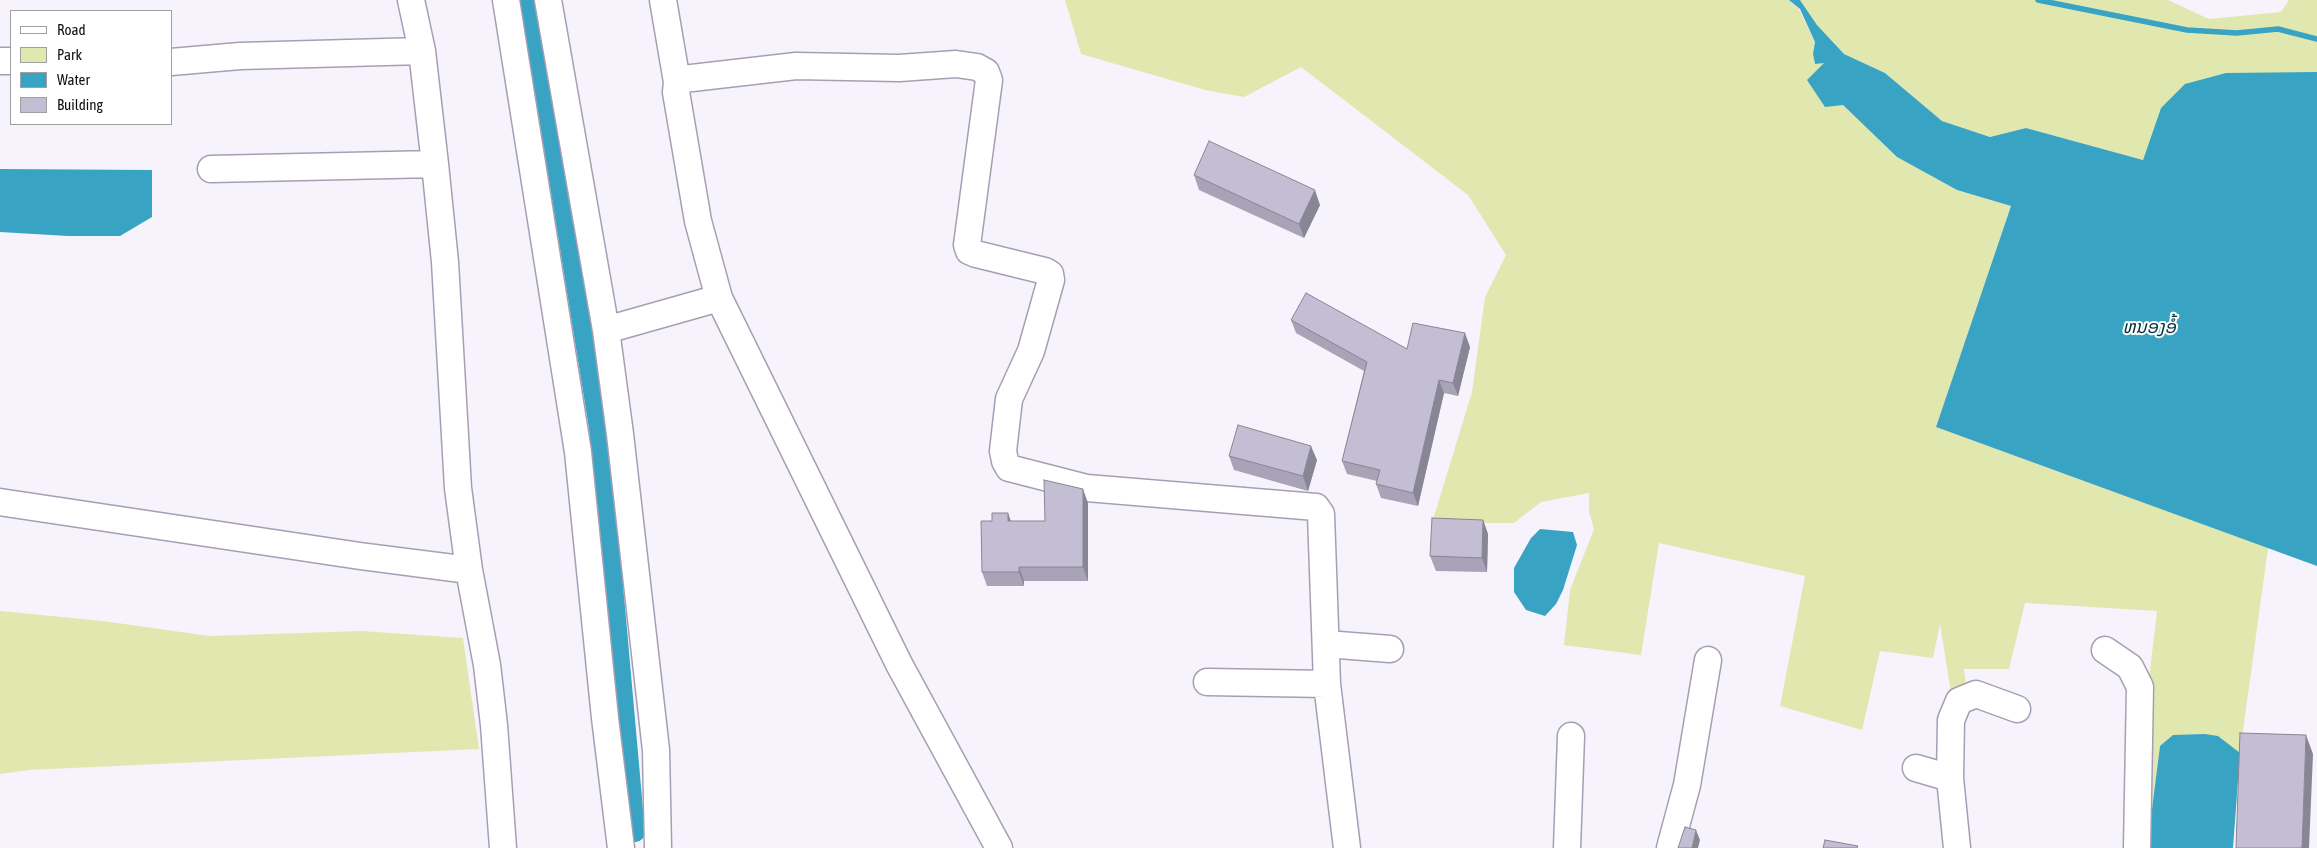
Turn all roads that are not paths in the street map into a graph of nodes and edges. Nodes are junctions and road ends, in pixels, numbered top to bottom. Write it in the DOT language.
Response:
graph roads {
  1 [pos="411,0"];
  2 [pos="506,0"];
  3 [pos="548,0"];
  4 [pos="663,0"];
  5 [pos="422,51"];
  6 [pos="172,62"];
  7 [pos="677,82"];
  8 [pos="435,164"];
  9 [pos="211,168"];
  10 [pos="720,298"];
  11 [pos="606,330"];
  12 [pos="0,502"];
  13 [pos="469,570"];
  14 [pos="1326,644"];
  15 [pos="1390,649"];
  16 [pos="2105,650"];
  17 [pos="1708,660"];
  18 [pos="1207,682"];
  19 [pos="1327,684"];
  20 [pos="2017,710"];
  21 [pos="1571,736"];
  22 [pos="1916,768"];
  23 [pos="1950,778"];
  24 [pos="503,848"];
  25 [pos="621,848"];
  26 [pos="658,848"];
  27 [pos="999,848"];
  28 [pos="1347,848"];
  29 [pos="1567,848"];
  30 [pos="1670,848"];
  31 [pos="1957,848"];
  32 [pos="2137,848"];
  1 -- 5 [label="street"];
  2 -- 25 [label="street"];
  3 -- 11 [label="street"];
  4 -- 7 [label="street"];
  5 -- 6 [label="street"];
  5 -- 8 [label="street"];
  7 -- 10 [label="street"];
  7 -- 14 [label="street"];
  8 -- 9 [label="street"];
  8 -- 13 [label="street"];
  10 -- 11 [label="street"];
  10 -- 27 [label="street"];
  11 -- 26 [label="street"];
  12 -- 13 [label="street"];
  13 -- 24 [label="street"];
  14 -- 15 [label="street"];
  14 -- 19 [label="street"];
  16 -- 32 [label="street"];
  17 -- 30 [label="street"];
  18 -- 19 [label="street"];
  19 -- 28 [label="street"];
  20 -- 23 [label="street"];
  21 -- 29 [label="street"];
  22 -- 23 [label="street"];
  23 -- 31 [label="street"];
}
